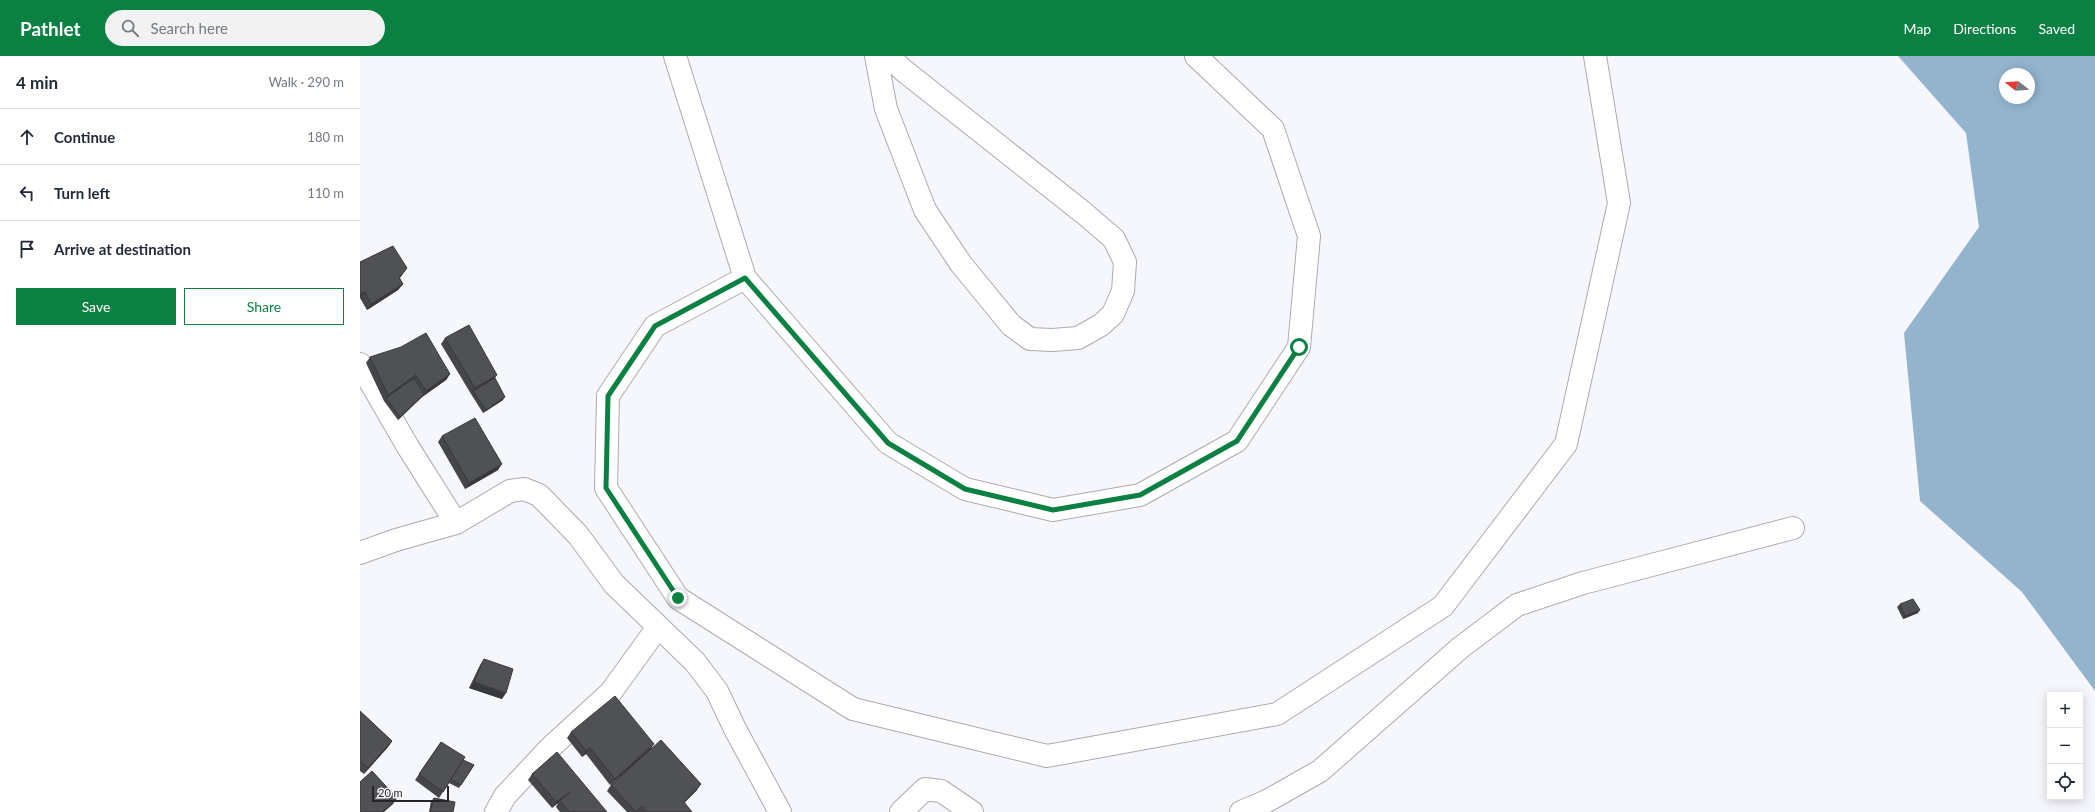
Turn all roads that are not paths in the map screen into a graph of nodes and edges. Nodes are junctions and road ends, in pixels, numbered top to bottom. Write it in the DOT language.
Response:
graph roads {
  1 [pos="675,56"];
  2 [pos="876,56"];
  3 [pos="888,56"];
  4 [pos="1196,56"];
  5 [pos="1595,56"];
  6 [pos="745,278"];
  7 [pos="360,364"];
  8 [pos="456,523"];
  9 [pos="1792,528"];
  10 [pos="360,553"];
  11 [pos="658,627"];
  12 [pos="496,812"];
  13 [pos="780,812"];
  14 [pos="901,812"];
  15 [pos="972,812"];
  16 [pos="1241,812"];
  1 -- 6 [label="street"];
  2 -- 3 [label="street"];
  4 -- 6 [label="street"];
  5 -- 6 [label="street"];
  7 -- 8 [label="street"];
  8 -- 10 [label="street"];
  8 -- 11 [label="street"];
  9 -- 16 [label="street"];
  11 -- 12 [label="street"];
  11 -- 13 [label="street"];
  14 -- 15 [label="street"];
}
